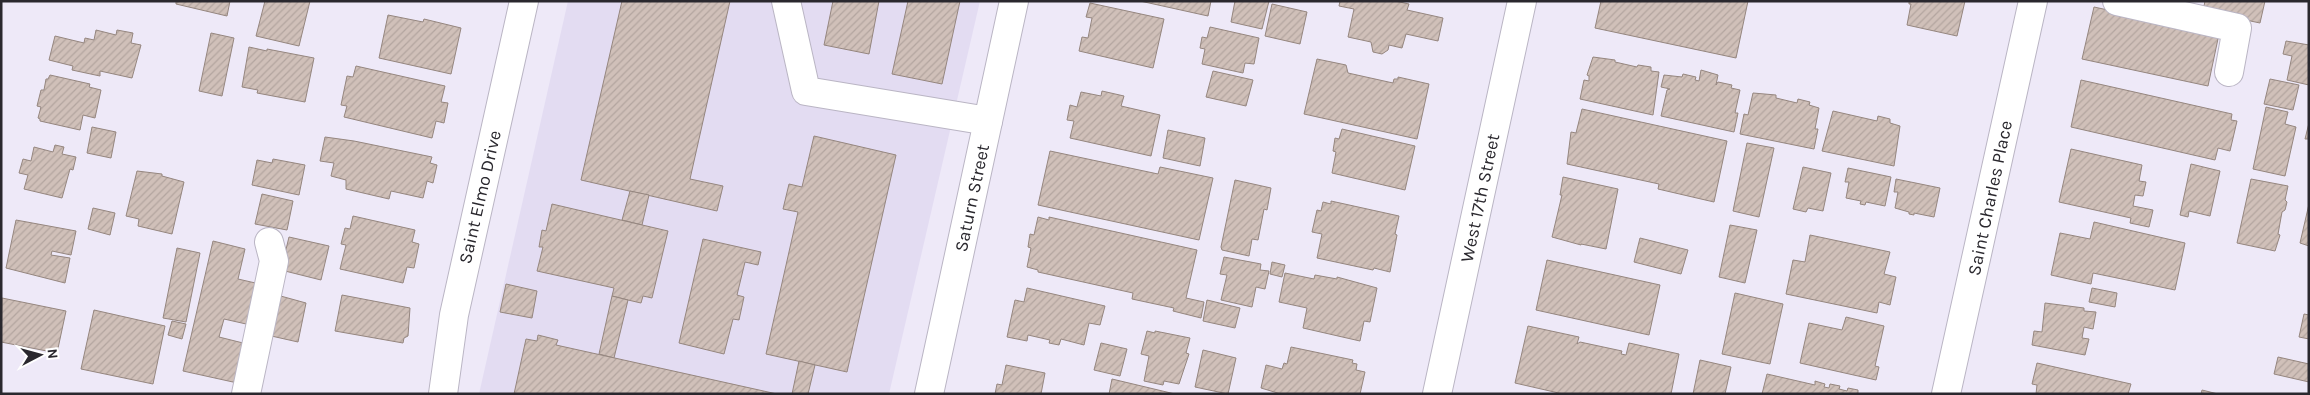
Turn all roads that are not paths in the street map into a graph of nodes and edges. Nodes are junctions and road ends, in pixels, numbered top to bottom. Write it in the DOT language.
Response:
graph roads {
  1 [pos="524,1"];
  2 [pos="786,1"];
  3 [pos="1014,1"];
  4 [pos="1522,1"];
  5 [pos="2033,1"];
  6 [pos="2117,1"];
  7 [pos="2228,72"];
  8 [pos="988,121"];
  9 [pos="269,242"];
  10 [pos="246,394"];
  11 [pos="443,394"];
  12 [pos="929,394"];
  13 [pos="1437,394"];
  14 [pos="1946,394"];
  1 -- 11 [label="street, Saint Elmo Drive"];
  2 -- 8 [label="street"];
  3 -- 8 [label="street, Saturn Street"];
  4 -- 13 [label="street, West 17th Street"];
  5 -- 14 [label="street, Saint Charles Place"];
  6 -- 7 [label="street"];
  8 -- 12 [label="street, Saturn Street"];
  9 -- 10 [label="street"];
}
